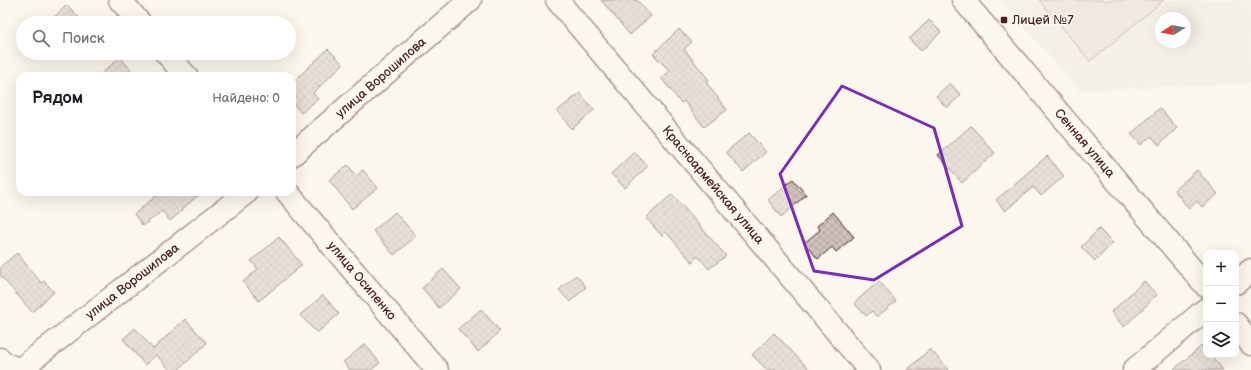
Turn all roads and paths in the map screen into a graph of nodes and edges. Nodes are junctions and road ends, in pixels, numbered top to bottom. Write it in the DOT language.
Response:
graph roads {
  1 [pos="120,0"];
  2 [pos="470,0"];
  3 [pos="557,0"];
  4 [pos="963,0"];
  5 [pos="134,16"];
  6 [pos="172,60"];
  7 [pos="183,72"];
  8 [pos="296,152"];
  9 [pos="240,196"];
  10 [pos="290,196"];
  11 [pos="1251,270"];
  12 [pos="1239,280"];
  13 [pos="1203,282"];
  14 [pos="1203,312"];
  15 [pos="1239,328"];
  16 [pos="1251,344"];
  17 [pos="8,365"];
  18 [pos="437,370"];
  19 [pos="869,370"];
  20 [pos="1134,370"];
  1 -- 5 [label="street"];
  2 -- 8 [label="street, улица Ворошилова"];
  3 -- 19 [label="street, Красноармейская улица"];
  4 -- 13 [label="street, Сенная улица"];
  6 -- 7 [label="street"];
  9 -- 17 [label="street, улица Ворошилова"];
  10 -- 18 [label="street, улица Осипенко"];
  11 -- 12 [label="street"];
  14 -- 20 [label="street"];
  15 -- 16 [label="street"];
}
